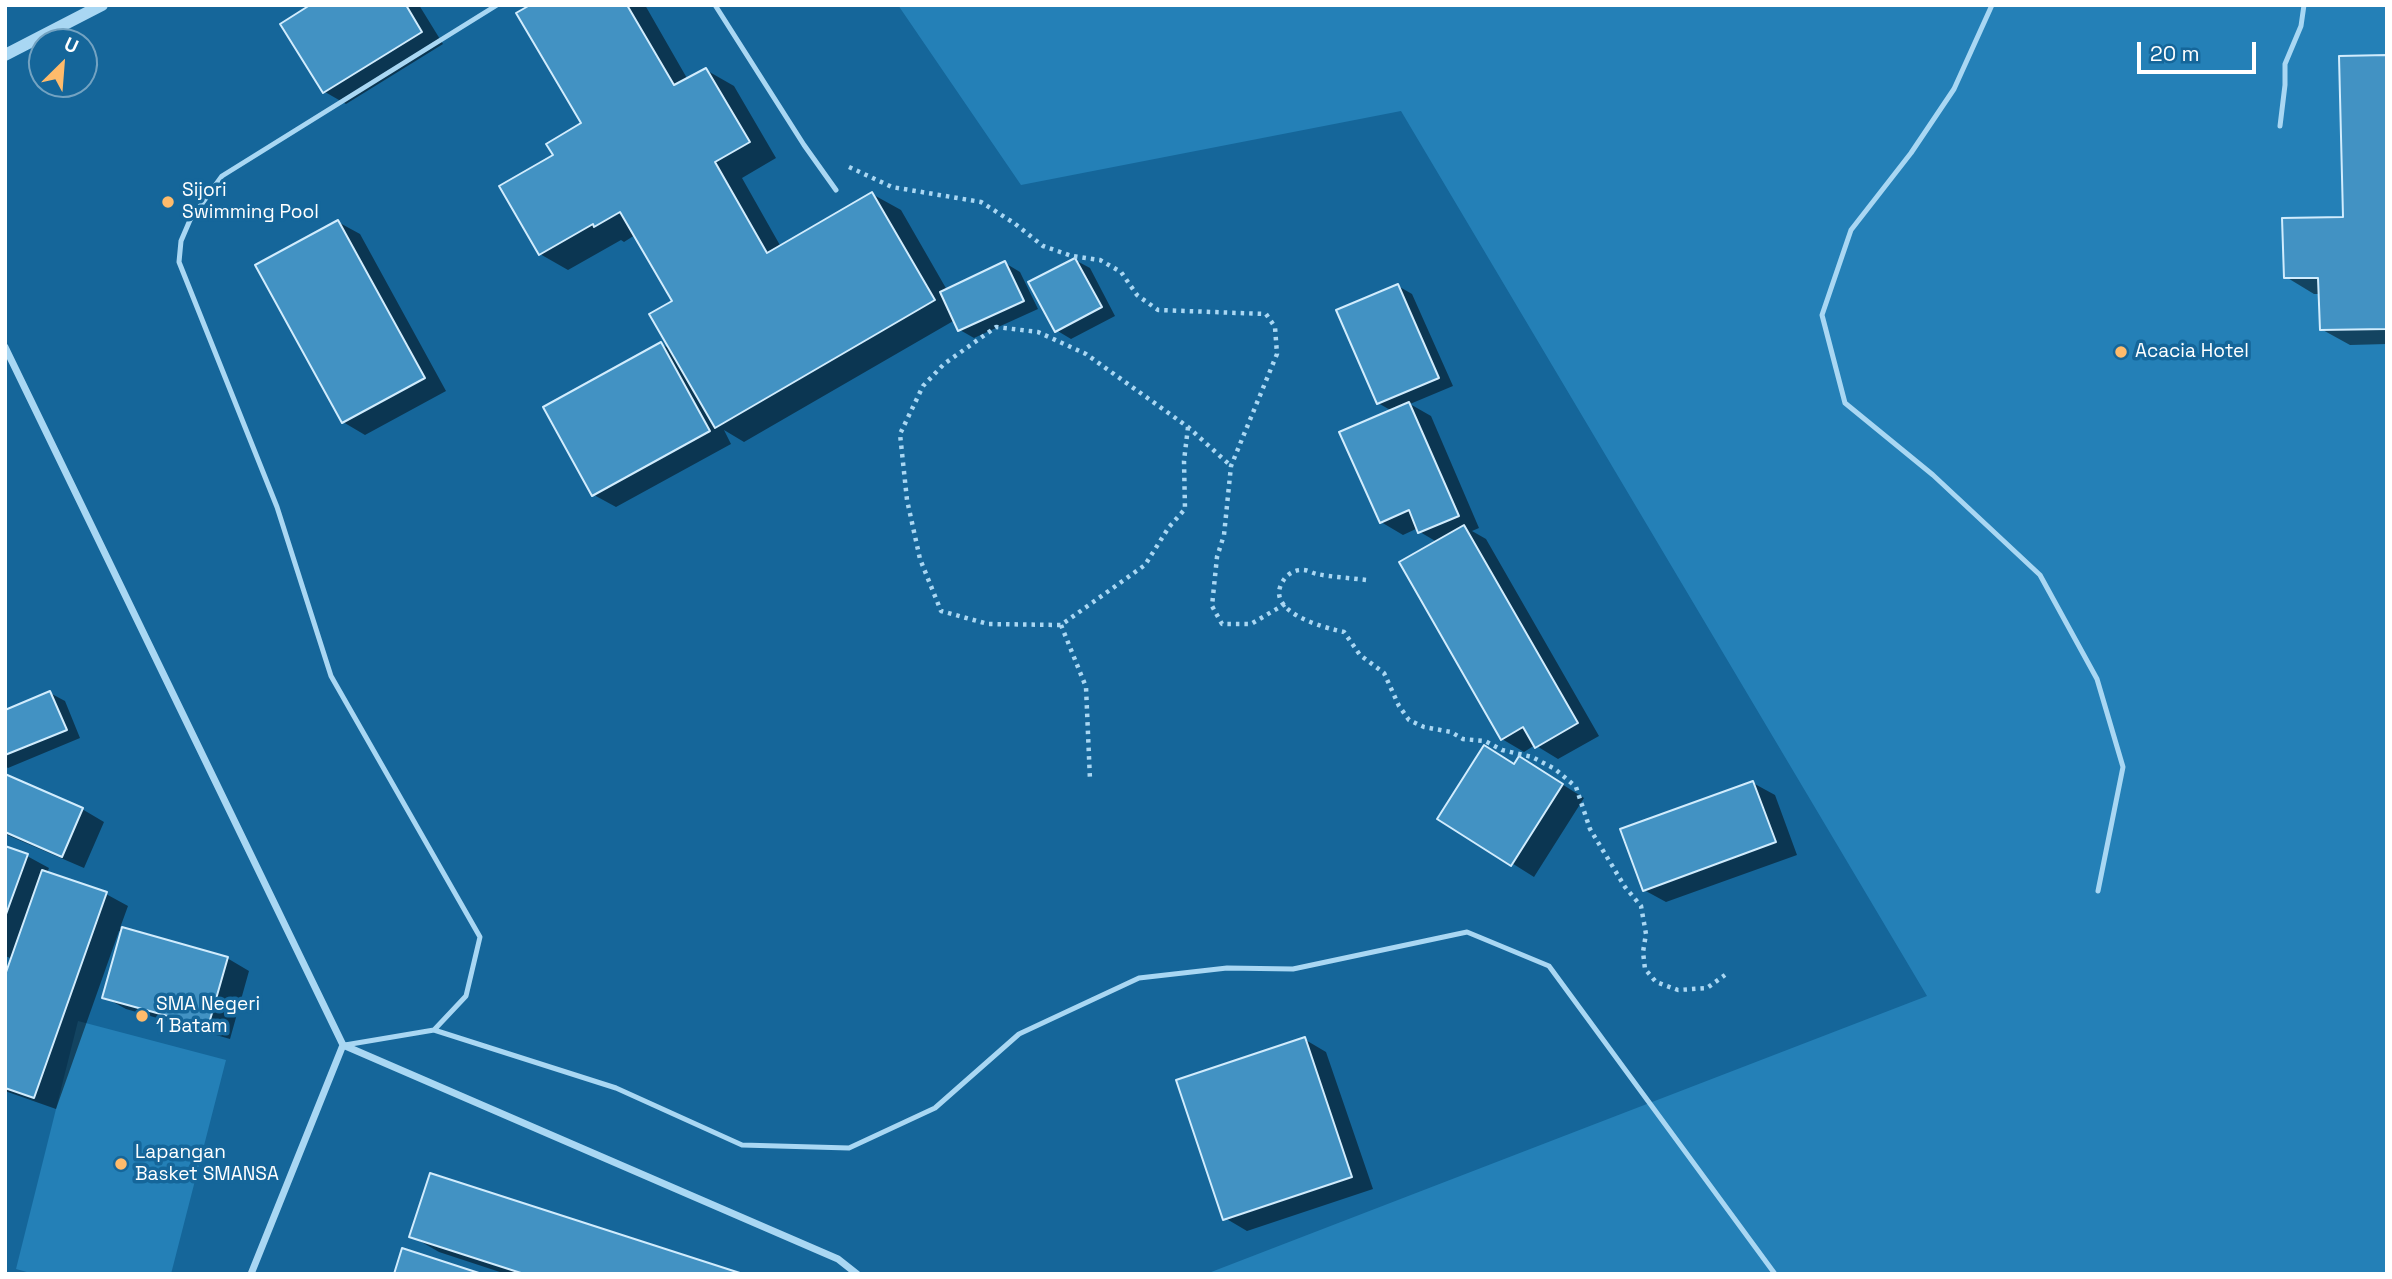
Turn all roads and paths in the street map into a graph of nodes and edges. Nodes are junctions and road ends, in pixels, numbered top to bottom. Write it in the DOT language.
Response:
graph roads {
  1 [pos="103,5"];
  2 [pos="497,5"];
  3 [pos="715,5"];
  4 [pos="1992,5"];
  5 [pos="2304,5"];
  6 [pos="5,55"];
  7 [pos="2280,126"];
  8 [pos="804,145"];
  9 [pos="836,190"];
  10 [pos="5,347"];
  11 [pos="1188,427"];
  12 [pos="1231,466"];
  13 [pos="1366,580"];
  14 [pos="1284,604"];
  15 [pos="1061,625"];
  16 [pos="1090,780"];
  17 [pos="2098,891"];
  18 [pos="1725,975"];
  19 [pos="434,1030"];
  20 [pos="343,1045"];
  21 [pos="251,1274"];
  22 [pos="857,1274"];
  23 [pos="1775,1274"];
  1 -- 6 [label="street"];
  2 -- 19 [label="lane"];
  3 -- 8 [label="lane"];
  4 -- 17 [label="lane"];
  5 -- 7 [label="lane"];
  8 -- 9 [label="lane"];
  8 -- 12 [label="path"];
  10 -- 20 [label="street"];
  11 -- 12 [label="path"];
  11 -- 15 [label="path"];
  11 -- 15 [label="path"];
  12 -- 14 [label="path"];
  13 -- 14 [label="path"];
  14 -- 18 [label="path"];
  15 -- 16 [label="path"];
  19 -- 20 [label="lane"];
  19 -- 23 [label="lane"];
  20 -- 21 [label="street"];
  20 -- 22 [label="street"];
}
